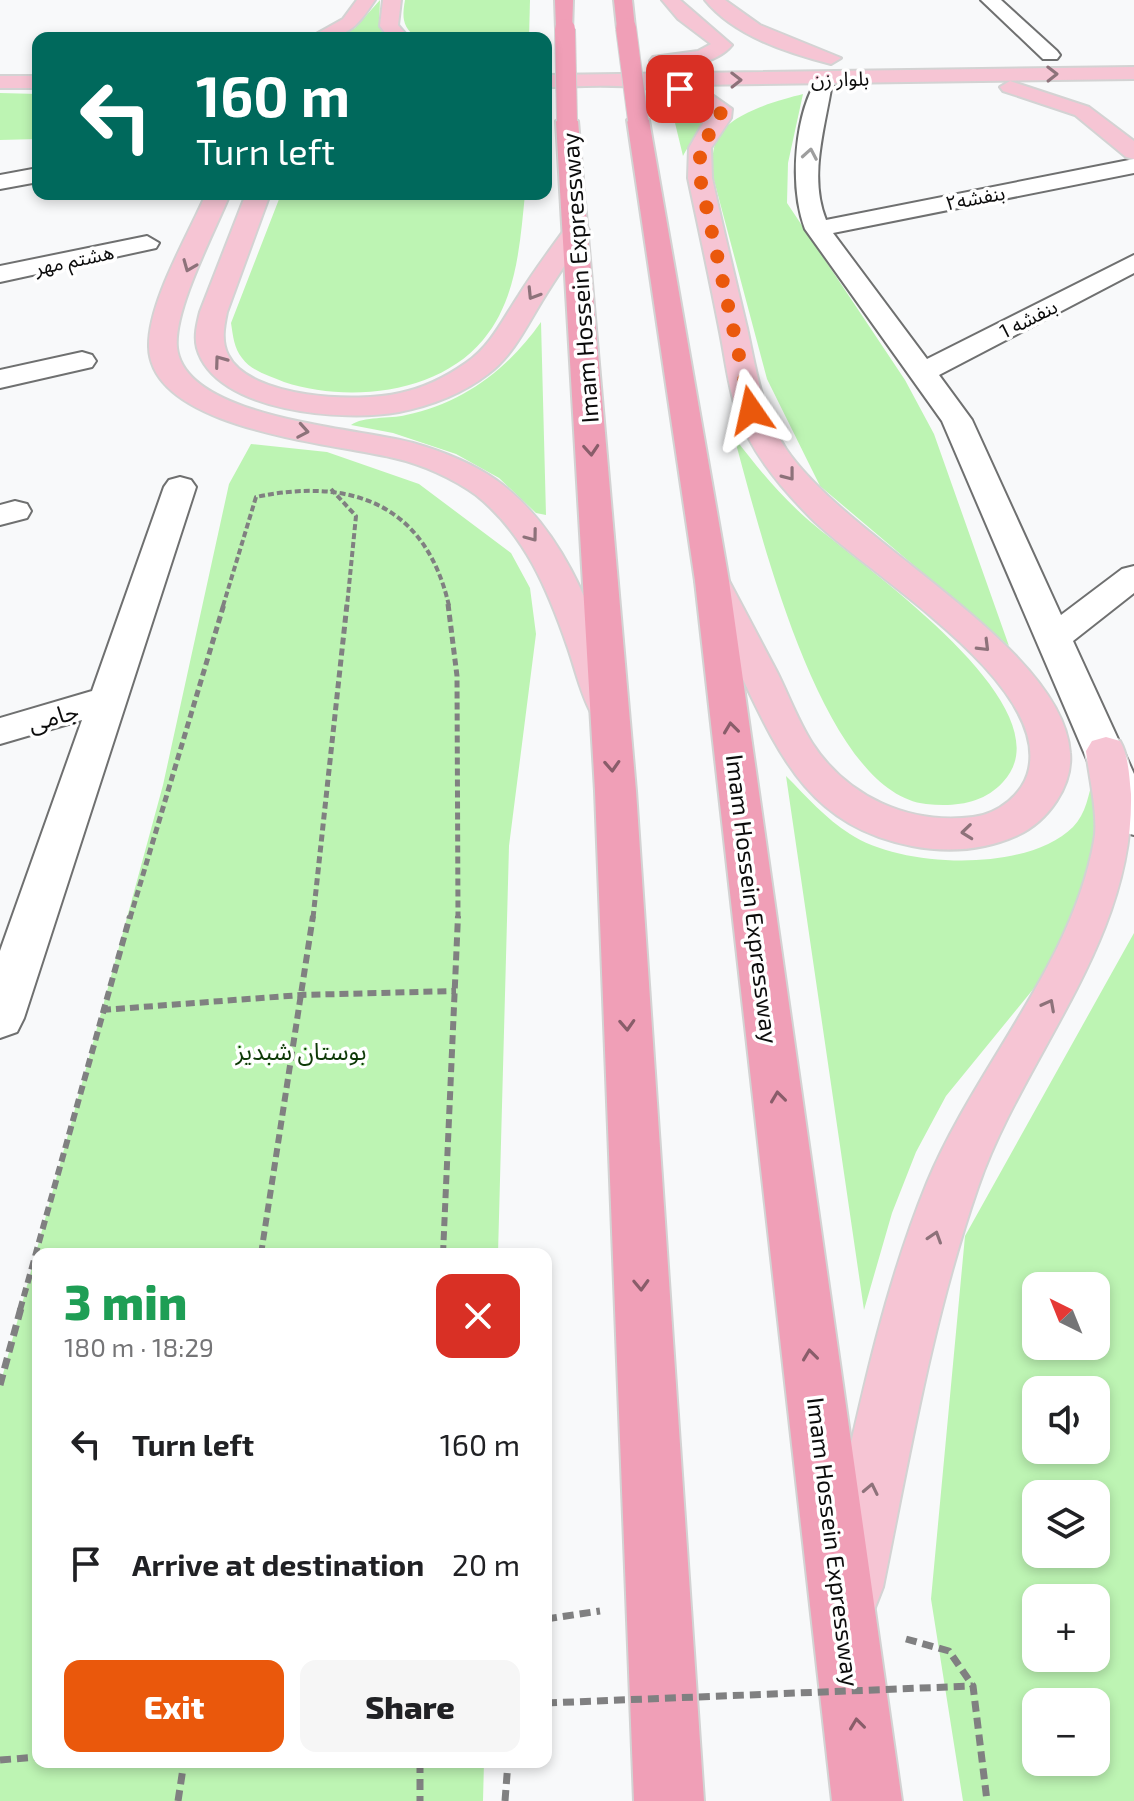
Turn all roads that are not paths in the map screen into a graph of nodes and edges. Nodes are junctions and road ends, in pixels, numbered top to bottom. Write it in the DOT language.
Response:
graph roads {
  1 [pos="366,0"];
  2 [pos="392,0"];
  3 [pos="564,0"];
  4 [pos="623,0"];
  5 [pos="671,0"];
  6 [pos="714,0"];
  7 [pos="990,0"];
  8 [pos="331,32"];
  9 [pos="394,32"];
  10 [pos="1134,54"];
  11 [pos="1050,55"];
  12 [pos="0,64"];
  13 [pos="32,64"];
  14 [pos="552,64"];
  15 [pos="829,69"];
  16 [pos="1134,73"];
  17 [pos="940,76"];
  18 [pos="552,81"];
  19 [pos="0,82"];
  20 [pos="32,82"];
  21 [pos="648,87"];
  22 [pos="1121,94"];
  23 [pos="1082,111"];
  24 [pos="1134,152"];
  25 [pos="1134,166"];
  26 [pos="32,176"];
  27 [pos="0,182"];
  28 [pos="216,200"];
  29 [pos="256,200"];
  30 [pos="817,229"];
  31 [pos="577,230"];
  32 [pos="147,243"];
  33 [pos="1134,263"];
  34 [pos="0,274"];
  35 [pos="82,361"];
  36 [pos="921,373"];
  37 [pos="0,379"];
  38 [pos="180,487"];
  39 [pos="1134,576"];
  40 [pos="712,581"];
  41 [pos="1054,638"];
  42 [pos="105,700"];
  43 [pos="609,713"];
  44 [pos="0,731"];
  45 [pos="1106,751"];
  46 [pos="1134,820"];
  47 [pos="0,1018"];
  48 [pos="844,1621"];
  49 [pos="669,1801"];
  50 [pos="867,1801"];
  1 -- 8 [label="main road"];
  2 -- 9 [label="main road"];
  3 -- 31 [label="highway, Imam Hossein Expressway, bridge"];
  4 -- 21 [label="highway, Imam Hossein Expressway, bridge"];
  5 -- 21 [label="main road"];
  6 -- 15 [label="main road"];
  7 -- 11 [label="street"];
  10 -- 11 [label="main road, بلوار زن"];
  11 -- 15 [label="main road, بلوار زن"];
  12 -- 13 [label="main road"];
  14 -- 21 [label="main road, بلوار زن"];
  15 -- 17 [label="main road, بلوار زن"];
  15 -- 21 [label="main road, بلوار زن"];
  30 -- 15 [label="street, one-way"];
  17 -- 16 [label="main road, بلوار زن, one-way"];
  17 -- 23 [label="main road"];
  18 -- 21 [label="main road, بلوار زن"];
  19 -- 20 [label="main road"];
  21 -- 40 [label="highway, Imam Hossein Expressway"];
  21 -- 40 [label="main road, one-way"];
  22 -- 23 [label="main road"];
  23 -- 24 [label="main road"];
  25 -- 30 [label="street, بنفشه۲"];
  26 -- 27 [label="street"];
  28 -- 43 [label="main road, one-way"];
  31 -- 29 [label="main road, one-way"];
  30 -- 36 [label="street"];
  31 -- 43 [label="highway, Imam Hossein Expressway, one-way"];
  32 -- 34 [label="street, هشتم مهر"];
  33 -- 36 [label="street, بنفشه 1"];
  35 -- 37 [label="street"];
  36 -- 41 [label="street"];
  38 -- 42 [label="street"];
  39 -- 41 [label="street"];
  48 -- 40 [label="highway, Imam Hossein Expressway, one-way"];
  41 -- 45 [label="street"];
  42 -- 44 [label="street, جامی"];
  42 -- 47 [label="street"];
  43 -- 49 [label="highway, Imam Hossein Expressway, one-way"];
  45 -- 46 [label="street"];
  48 -- 45 [label="main road, one-way"];
  50 -- 48 [label="highway, Imam Hossein Expressway, one-way"];
}
